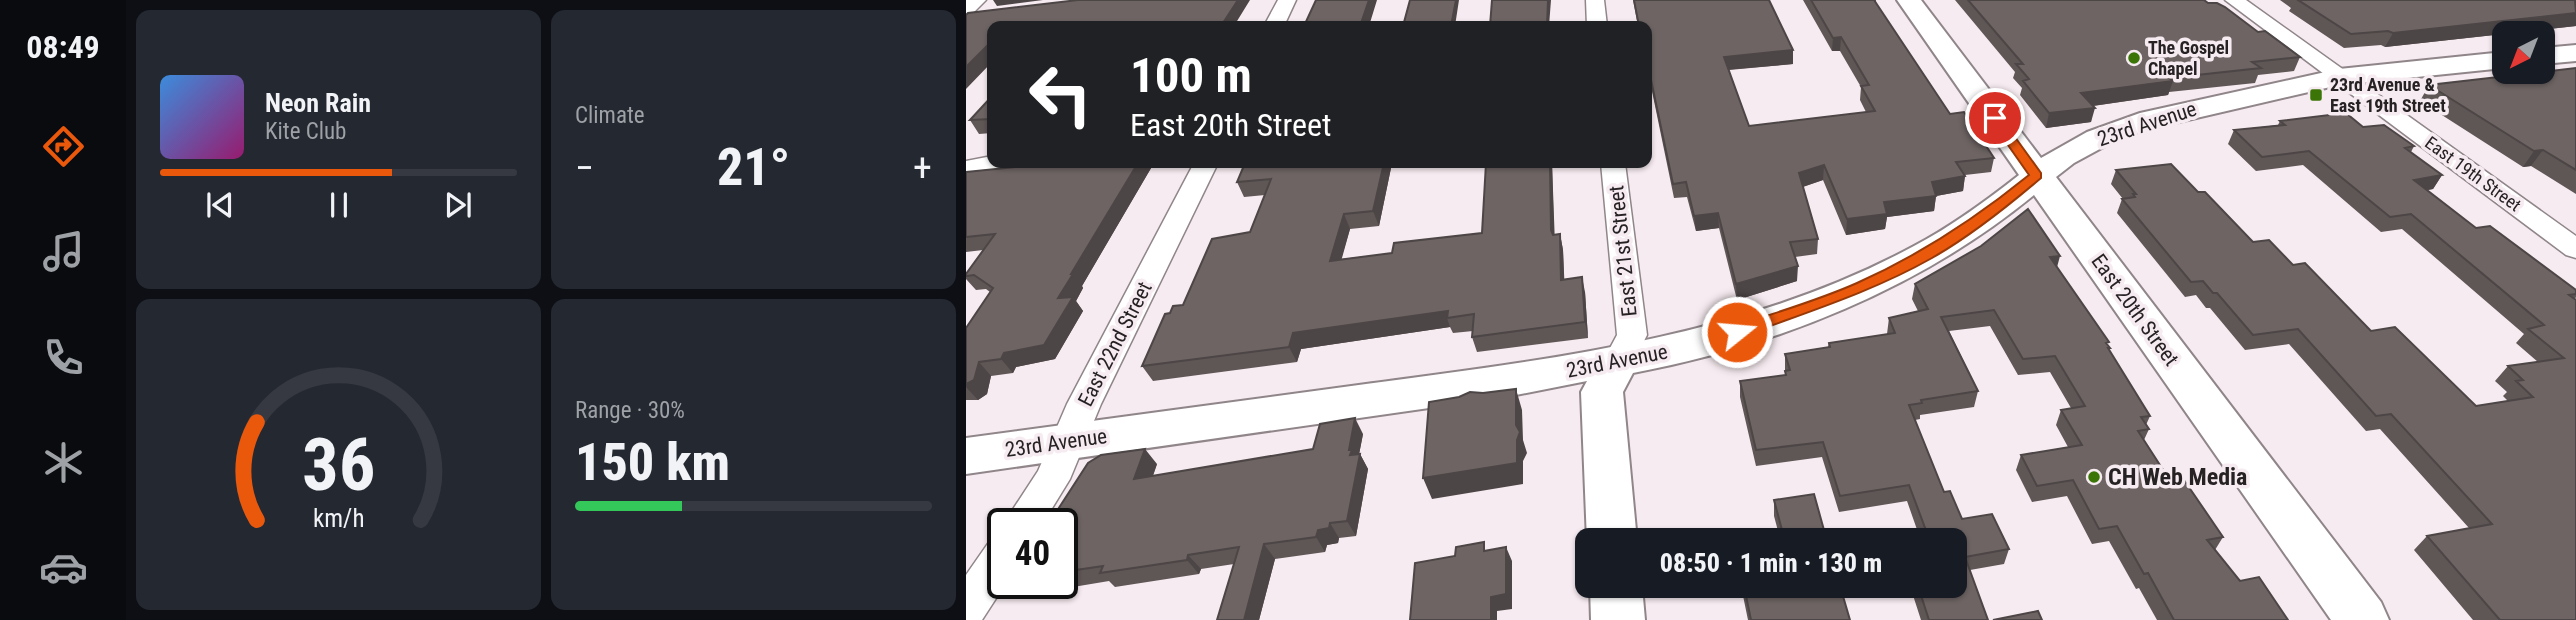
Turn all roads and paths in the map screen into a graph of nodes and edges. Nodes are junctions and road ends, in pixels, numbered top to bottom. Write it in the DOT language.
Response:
graph roads {
  1 [pos="976,0"];
  2 [pos="1287,0"];
  3 [pos="1595,0"];
  4 [pos="1909,0"];
  5 [pos="2234,0"];
  6 [pos="966,9"];
  7 [pos="992,15"];
  8 [pos="966,18"];
  9 [pos="1276,21"];
  10 [pos="1597,21"];
  11 [pos="2576,53"];
  12 [pos="2555,55"];
  13 [pos="2492,61"];
  14 [pos="2339,77"];
  15 [pos="987,164"];
  16 [pos="966,168"];
  17 [pos="1203,168"];
  18 [pos="1614,168"];
  19 [pos="2036,176"];
  20 [pos="2576,249"];
  21 [pos="1618,363"];
  22 [pos="1068,441"];
  23 [pos="966,456"];
  24 [pos="1033,508"];
  25 [pos="1611,528"];
  26 [pos="987,578"];
  27 [pos="1617,598"];
  28 [pos="966,610"];
  29 [pos="1618,620"];
  30 [pos="2362,620"];
  1 -- 6 [label="street"];
  2 -- 9 [label="street"];
  3 -- 10 [label="street"];
  4 -- 19 [label="street, East 20th Street"];
  5 -- 14 [label="street, East 19th Street"];
  7 -- 8 [label="street"];
  11 -- 12 [label="street"];
  13 -- 14 [label="street, 23rd Avenue"];
  14 -- 19 [label="street, 23rd Avenue"];
  14 -- 20 [label="street, East 19th Street"];
  15 -- 16 [label="street"];
  17 -- 22 [label="street, East 22nd Street"];
  18 -- 21 [label="street, East 21st Street"];
  19 -- 21 [label="street, 23rd Avenue"];
  19 -- 30 [label="street, East 20th Street"];
  21 -- 22 [label="street, 23rd Avenue"];
  21 -- 25 [label="street, East 21st Street"];
  22 -- 23 [label="street, 23rd Avenue"];
  22 -- 24 [label="street, East 22nd Street"];
  26 -- 28 [label="street"];
  27 -- 29 [label="street"];
}
